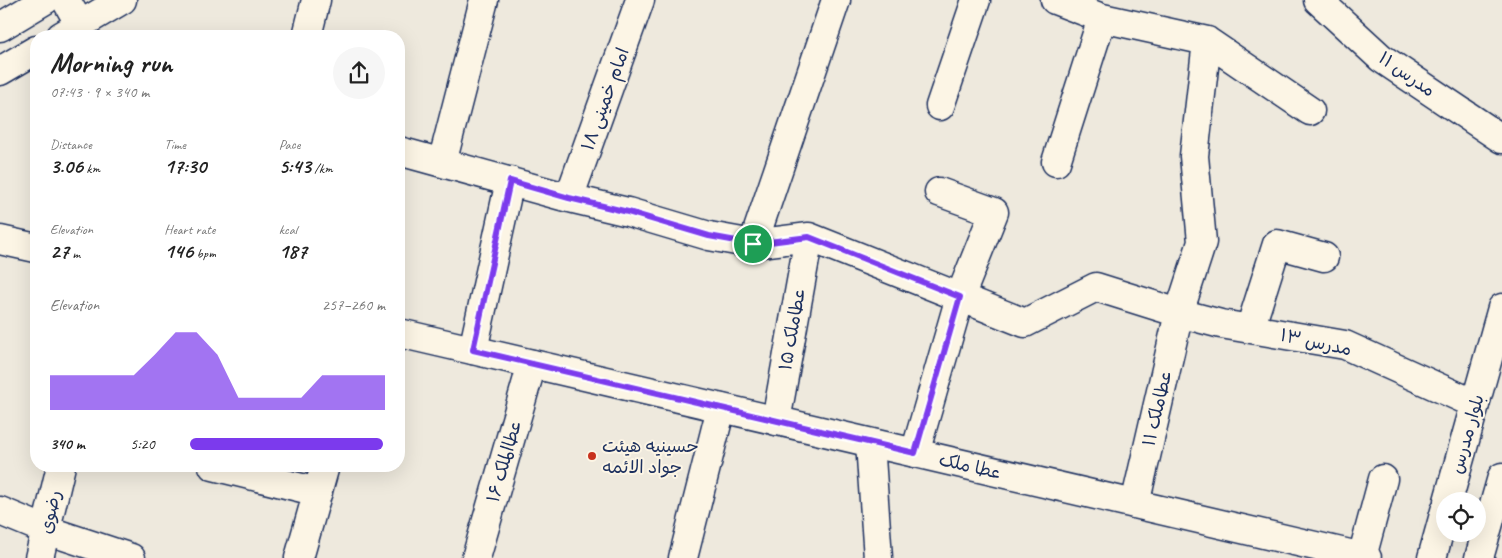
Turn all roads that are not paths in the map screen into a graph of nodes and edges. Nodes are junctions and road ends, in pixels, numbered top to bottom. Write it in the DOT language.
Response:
graph roads {
  1 [pos="45,0"];
  2 [pos="66,0"];
  3 [pos="122,0"];
  4 [pos="316,0"];
  5 [pos="484,0"];
  6 [pos="640,0"];
  7 [pos="836,0"];
  8 [pos="976,0"];
  9 [pos="1054,0"];
  10 [pos="1318,0"];
  11 [pos="1346,10"];
  12 [pos="1102,18"];
  13 [pos="0,27"];
  14 [pos="71,30"];
  15 [pos="73,30"];
  16 [pos="308,30"];
  17 [pos="1207,41"];
  18 [pos="30,54"];
  19 [pos="0,71"];
  20 [pos="940,106"];
  21 [pos="1310,111"];
  22 [pos="1502,139"];
  23 [pos="405,153"];
  24 [pos="1056,162"];
  25 [pos="442,163"];
  26 [pos="510,181"];
  27 [pos="939,192"];
  28 [pos="569,198"];
  29 [pos="809,237"];
  30 [pos="0,240"];
  31 [pos="753,244"];
  32 [pos="30,247"];
  33 [pos="1324,257"];
  34 [pos="960,297"];
  35 [pos="1502,308"];
  36 [pos="1179,313"];
  37 [pos="1250,329"];
  38 [pos="405,334"];
  39 [pos="473,350"];
  40 [pos="532,364"];
  41 [pos="1475,404"];
  42 [pos="721,408"];
  43 [pos="776,420"];
  44 [pos="870,443"];
  45 [pos="915,453"];
  46 [pos="60,472"];
  47 [pos="264,472"];
  48 [pos="1502,477"];
  49 [pos="1383,478"];
  50 [pos="322,479"];
  51 [pos="1451,492"];
  52 [pos="1135,504"];
  53 [pos="0,511"];
  54 [pos="46,530"];
  55 [pos="1436,542"];
  56 [pos="1364,557"];
  57 [pos="39,558"];
  58 [pos="131,558"];
  59 [pos="299,558"];
  60 [pos="476,558"];
  61 [pos="683,558"];
  62 [pos="878,558"];
  63 [pos="1432,558"];
  64 [pos="1479,558"];
  1 -- 13 [label="street"];
  2 -- 14 [label="street"];
  3 -- 15 [label="street"];
  4 -- 16 [label="street"];
  5 -- 25 [label="street"];
  6 -- 28 [label="street, امام خمینی ۱۸"];
  7 -- 31 [label="street"];
  8 -- 20 [label="street"];
  9 -- 12 [label="street"];
  10 -- 11 [label="street, مدرس ۱۱"];
  11 -- 22 [label="street, مدرس ۱۱"];
  12 -- 17 [label="street"];
  12 -- 24 [label="street"];
  17 -- 21 [label="street"];
  17 -- 36 [label="street, عطاملک ۱۱"];
  18 -- 19 [label="street"];
  23 -- 25 [label="street"];
  25 -- 26 [label="street"];
  26 -- 28 [label="street"];
  26 -- 39 [label="street"];
  27 -- 34 [label="street"];
  28 -- 31 [label="street"];
  29 -- 31 [label="street"];
  29 -- 34 [label="street, مدرس ۱۳"];
  29 -- 43 [label="street, عطاملک ۱۵"];
  30 -- 32 [label="street"];
  33 -- 37 [label="street"];
  34 -- 36 [label="street, مدرس ۱۳"];
  34 -- 45 [label="street"];
  35 -- 41 [label="street, بلوار مدرس"];
  36 -- 37 [label="street, مدرس ۱۳"];
  36 -- 52 [label="street, عطاملک ۱۱"];
  37 -- 41 [label="street, مدرس ۱۳"];
  38 -- 39 [label="street, عطا ملک"];
  39 -- 40 [label="street, عطا ملک"];
  40 -- 42 [label="street, عطا ملک"];
  40 -- 60 [label="street, عطاالملک ۱۶"];
  41 -- 51 [label="street, بلوار مدرس"];
  42 -- 43 [label="street, عطا ملک"];
  42 -- 61 [label="street"];
  43 -- 44 [label="street, عطا ملک"];
  44 -- 45 [label="street, عطا ملک"];
  44 -- 62 [label="street"];
  45 -- 52 [label="street, عطا ملک"];
  46 -- 54 [label="street, رضوی"];
  47 -- 50 [label="street"];
  48 -- 64 [label="street"];
  49 -- 56 [label="street"];
  50 -- 59 [label="street"];
  52 -- 56 [label="street, عطا ملک"];
  53 -- 54 [label="street"];
  54 -- 57 [label="street, رضوی"];
  54 -- 58 [label="street"];
  55 -- 63 [label="street"];
}
